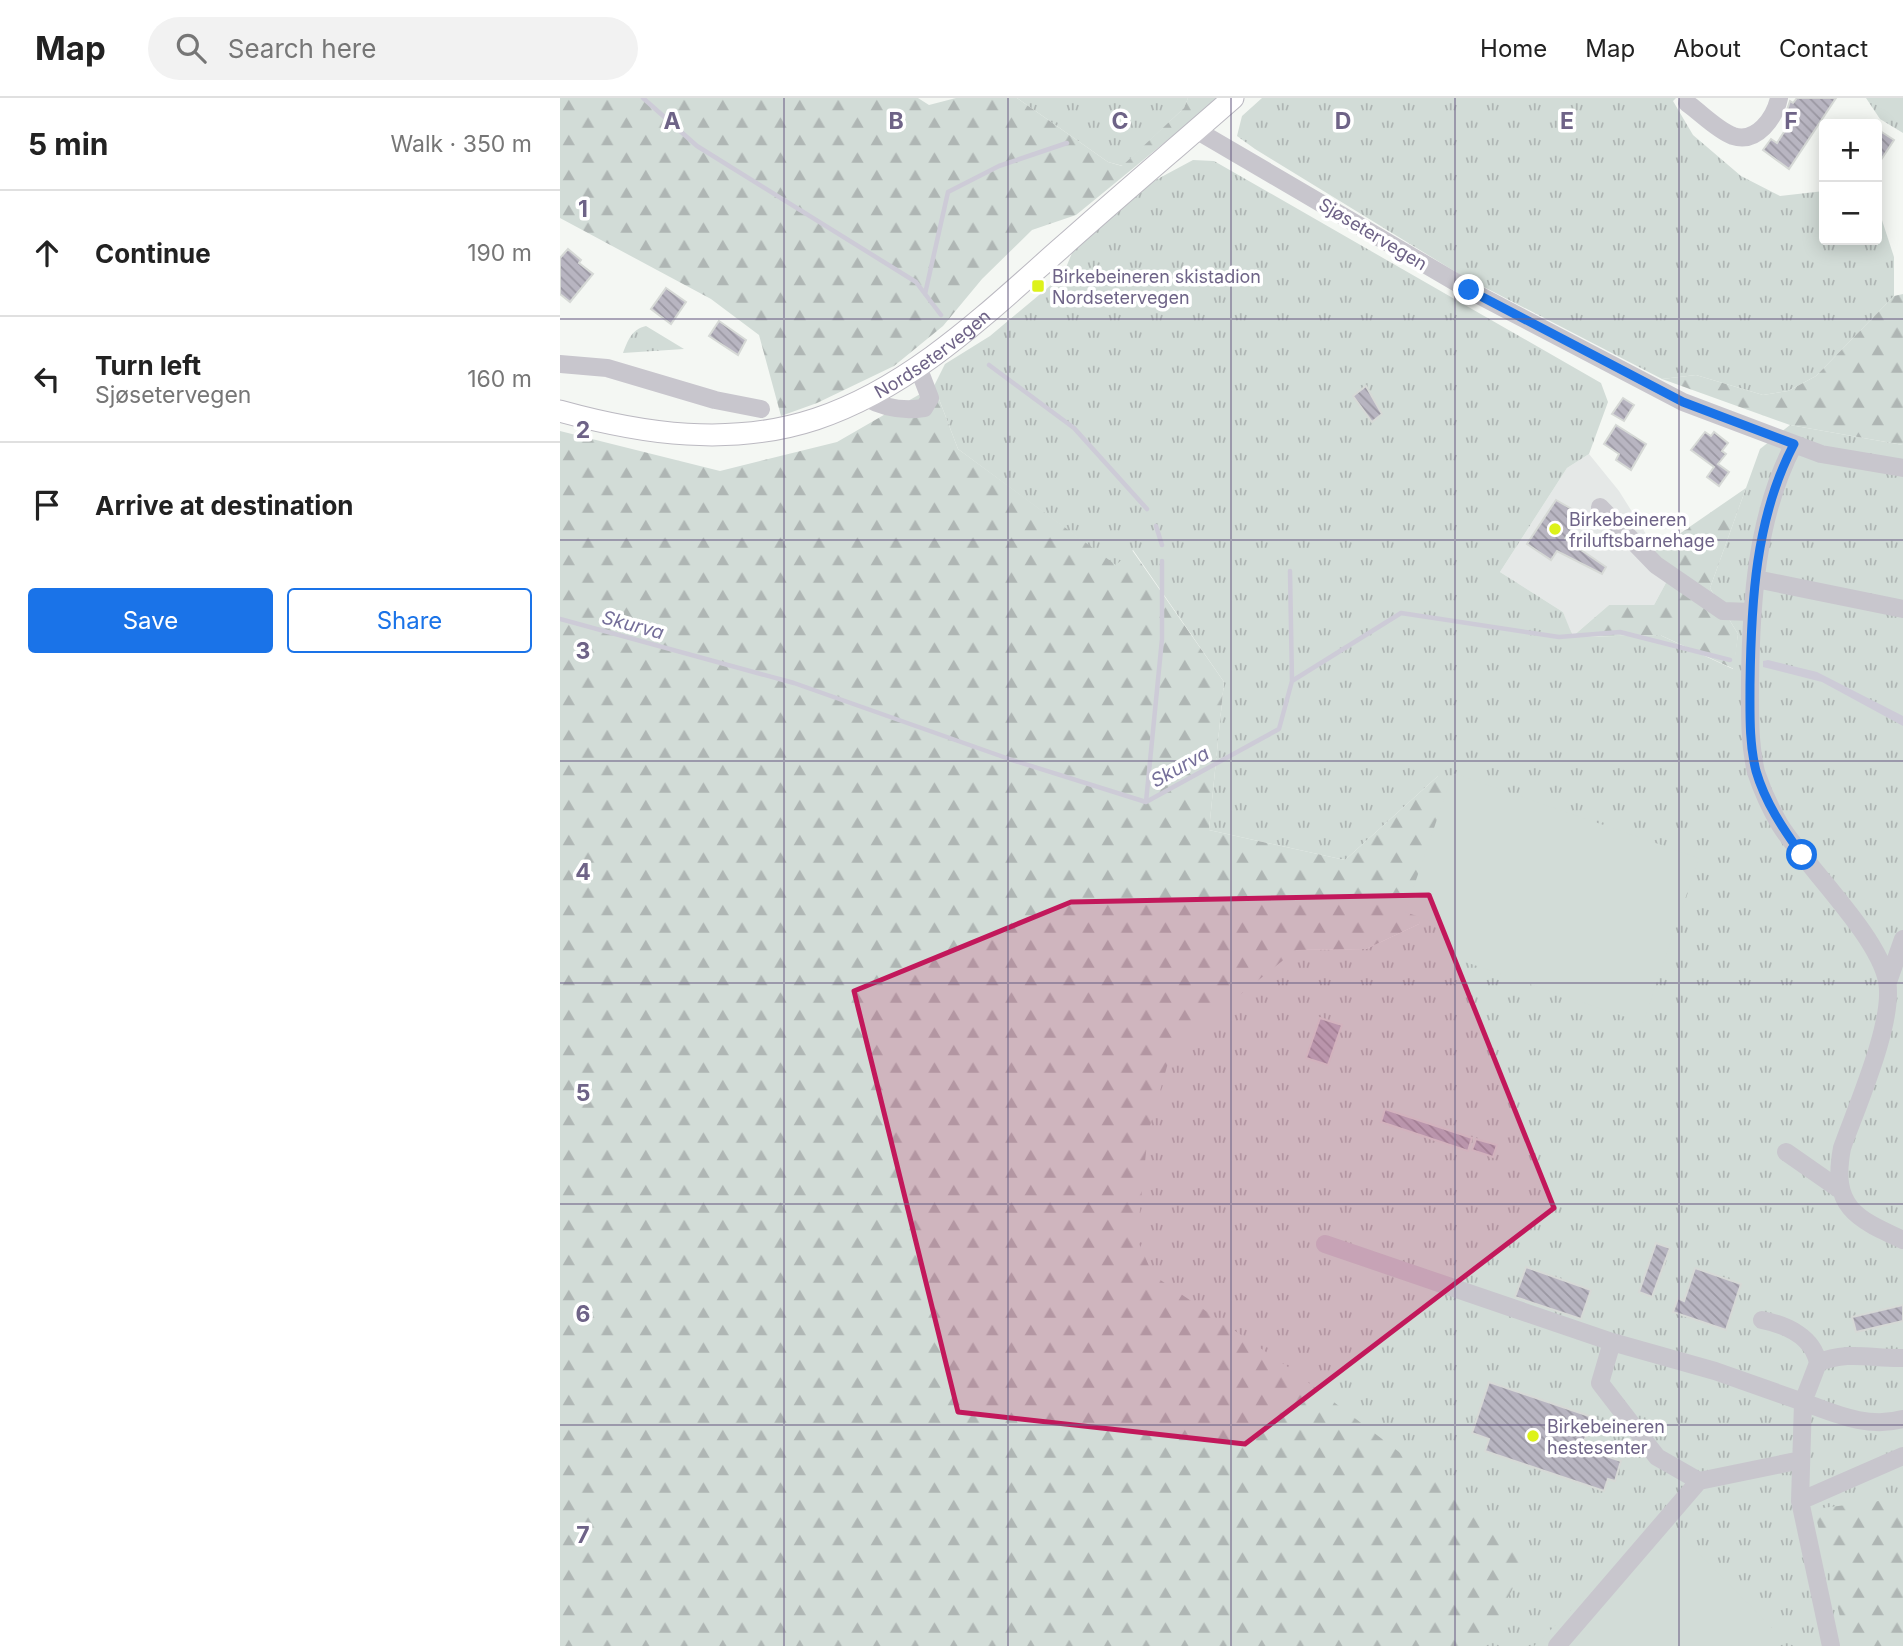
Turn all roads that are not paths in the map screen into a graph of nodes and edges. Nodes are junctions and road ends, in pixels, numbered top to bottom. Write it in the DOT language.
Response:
graph roads {
  1 [pos="1233,98"];
  2 [pos="1779,98"];
  3 [pos="1687,103"];
  4 [pos="1196,130"];
  5 [pos="560,364"];
  6 [pos="918,367"];
  7 [pos="866,398"];
  8 [pos="761,409"];
  9 [pos="560,411"];
  10 [pos="1794,444"];
  11 [pos="1903,468"];
  12 [pos="1600,507"];
  13 [pos="1756,579"];
  14 [pos="1903,609"];
  15 [pos="1752,612"];
  16 [pos="1903,939"];
  17 [pos="1888,982"];
  18 [pos="1786,1152"];
  19 [pos="1839,1189"];
  20 [pos="1903,1240"];
  21 [pos="1325,1244"];
  22 [pos="1762,1320"];
  23 [pos="1612,1342"];
  24 [pos="1903,1358"];
  25 [pos="1818,1363"];
  26 [pos="1803,1402"];
  27 [pos="1903,1419"];
  28 [pos="1903,1456"];
  29 [pos="1801,1460"];
  30 [pos="1699,1481"];
  31 [pos="1800,1501"];
  32 [pos="1557,1646"];
  33 [pos="1831,1646"];
  1 -- 4 [label="main road, Nordsetervegen"];
  2 -- 3 [label="street"];
  4 -- 6 [label="main road, Nordsetervegen"];
  4 -- 10 [label="street, Sjøsetervegen"];
  5 -- 8 [label="street"];
  6 -- 7 [label="main road, Nordsetervegen"];
  6 -- 7 [label="street"];
  7 -- 9 [label="main road, Nordsetervegen"];
  10 -- 11 [label="street, Sjøsetervegen"];
  10 -- 13 [label="street"];
  12 -- 15 [label="street"];
  13 -- 14 [label="street"];
  13 -- 15 [label="street"];
  15 -- 17 [label="street"];
  16 -- 17 [label="street"];
  17 -- 19 [label="street"];
  18 -- 19 [label="street"];
  19 -- 20 [label="street"];
  21 -- 23 [label="street"];
  22 -- 25 [label="street"];
  23 -- 26 [label="street"];
  23 -- 30 [label="street"];
  24 -- 25 [label="street"];
  25 -- 26 [label="street"];
  26 -- 27 [label="street"];
  26 -- 29 [label="street"];
  28 -- 31 [label="street"];
  29 -- 30 [label="street"];
  29 -- 31 [label="street"];
  30 -- 32 [label="street"];
  31 -- 33 [label="street"];
}
